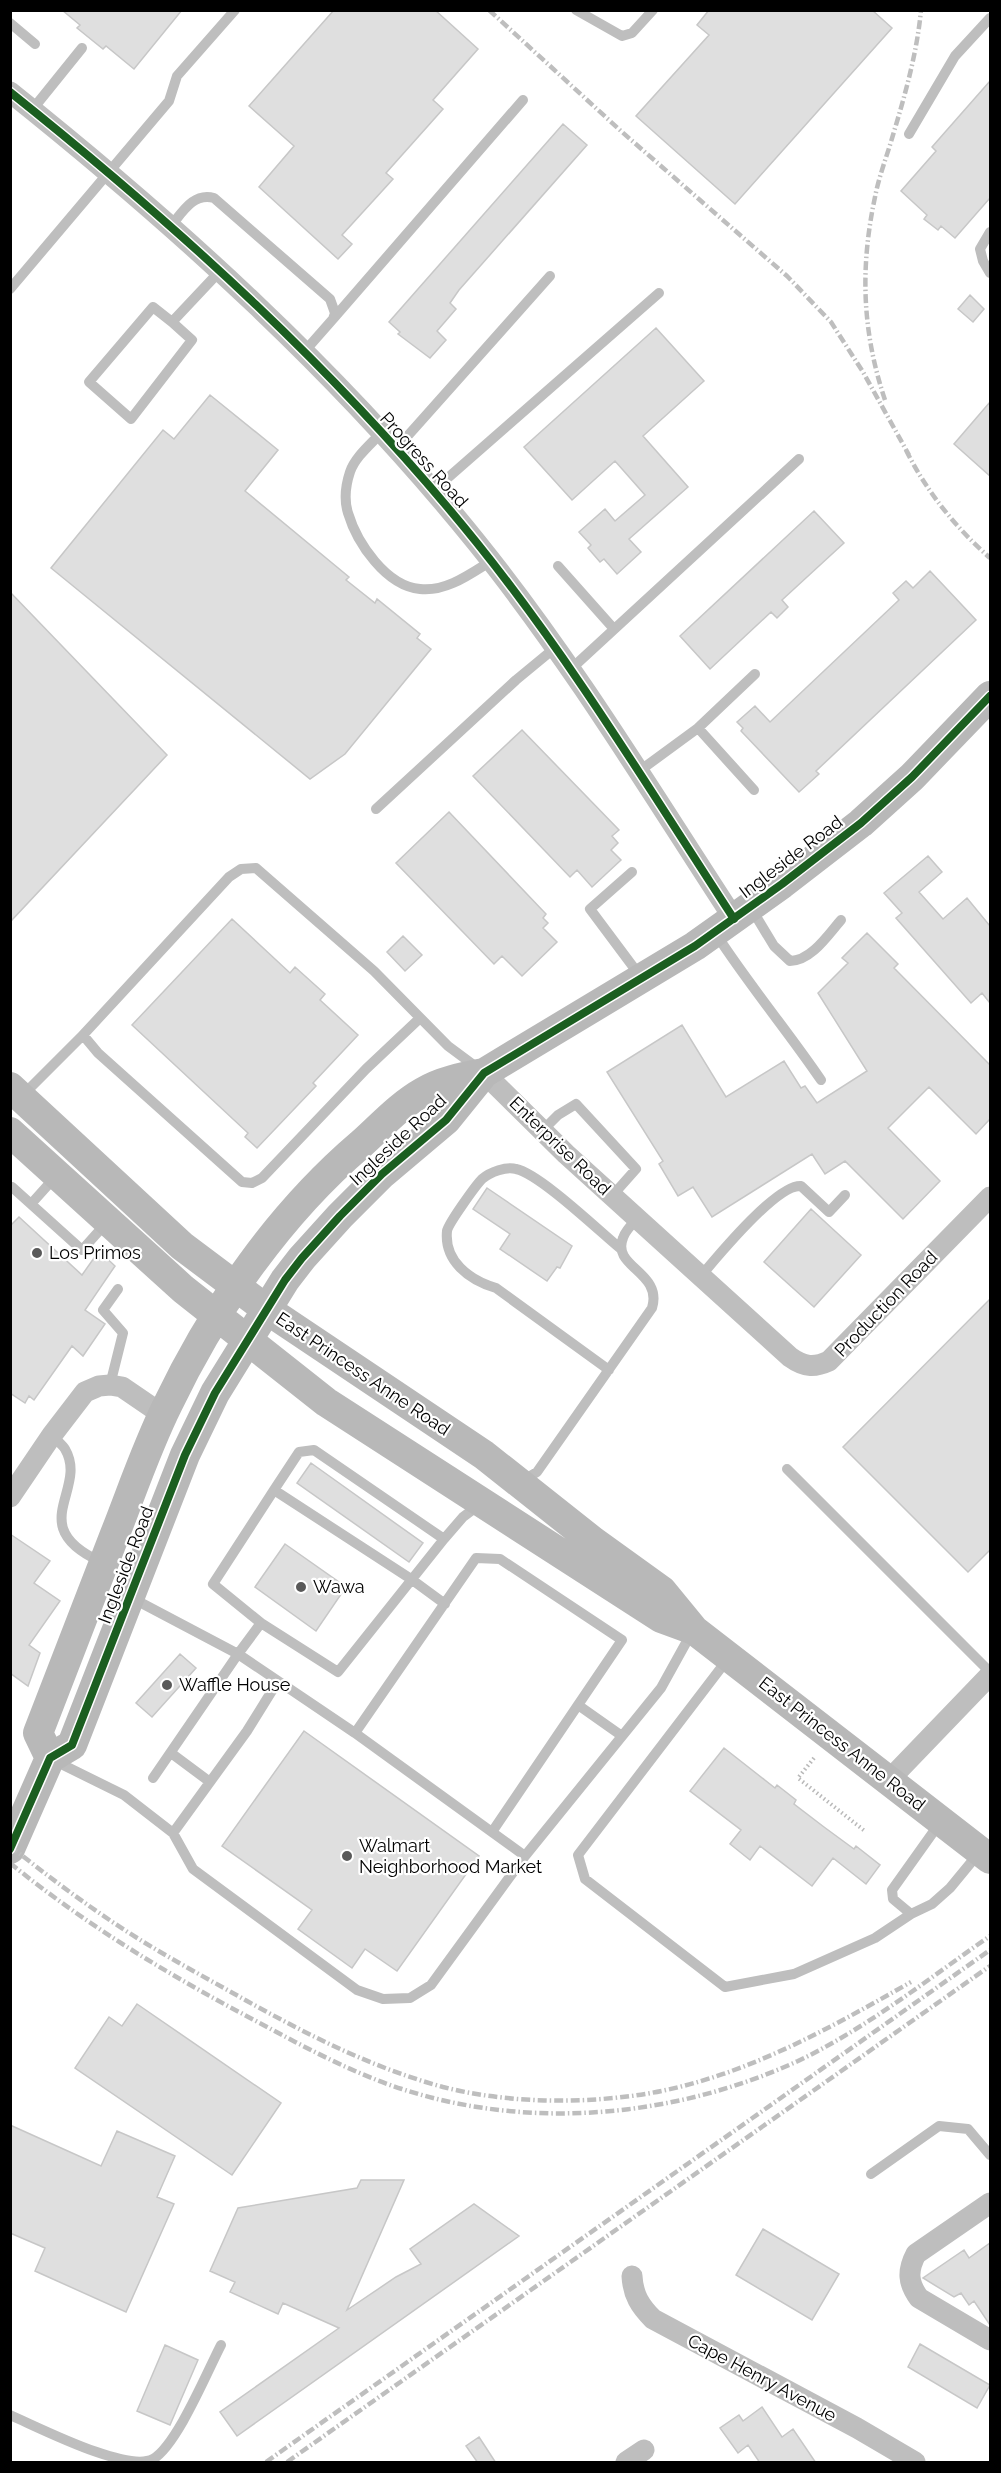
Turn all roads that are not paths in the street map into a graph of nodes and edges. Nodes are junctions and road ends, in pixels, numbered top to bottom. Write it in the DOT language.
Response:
graph roads {
  1 [pos="235,10"];
  2 [pos="576,10"];
  3 [pos="653,10"];
  4 [pos="990,18"];
  5 [pos="10,23"];
  6 [pos="35,44"];
  7 [pos="82,48"];
  8 [pos="10,92"];
  9 [pos="523,100"];
  10 [pos="32,110"];
  11 [pos="909,134"];
  12 [pos="108,173"];
  13 [pos="170,227"];
  14 [pos="990,232"];
  15 [pos="219,271"];
  16 [pos="990,273"];
  17 [pos="550,276"];
  18 [pos="10,289"];
  19 [pos="659,293"];
  20 [pos="333,319"];
  21 [pos="172,322"];
  22 [pos="304,352"];
  23 [pos="381,433"];
  24 [pos="396,449"];
  25 [pos="799,459"];
  26 [pos="434,490"];
  27 [pos="491,561"];
  28 [pos="558,566"];
  29 [pos="614,629"];
  30 [pos="556,647"];
  31 [pos="571,669"];
  32 [pos="755,674"];
  33 [pos="990,696"];
  34 [pos="698,728"];
  35 [pos="638,772"];
  36 [pos="754,790"];
  37 [pos="376,809"];
  38 [pos="632,872"];
  39 [pos="733,919"];
  40 [pos="841,920"];
  41 [pos="642,979"];
  42 [pos="420,1018"];
  43 [pos="83,1035"];
  44 [pos="484,1073"];
  45 [pos="821,1080"];
  46 [pos="13,1090"];
  47 [pos="542,1131"];
  48 [pos="10,1132"];
  49 [pos="57,1174"];
  50 [pos="10,1188"];
  51 [pos="845,1194"];
  52 [pos="612,1196"];
  53 [pos="990,1197"];
  54 [pos="31,1204"];
  55 [pos="637,1218"];
  56 [pos="108,1221"];
  57 [pos="621,1249"];
  58 [pos="701,1276"];
  59 [pos="236,1287"];
  60 [pos="118,1290"];
  61 [pos="266,1309"];
  62 [pos="217,1317"];
  63 [pos="246,1341"];
  64 [pos="609,1370"];
  65 [pos="110,1385"];
  66 [pos="163,1415"];
  67 [pos="52,1436"];
  68 [pos="787,1469"];
  69 [pos="519,1483"];
  70 [pos="274,1490"];
  71 [pos="10,1497"];
  72 [pos="481,1503"];
  73 [pos="444,1539"];
  74 [pos="104,1564"];
  75 [pos="411,1579"];
  76 [pos="130,1597"];
  77 [pos="444,1604"];
  78 [pos="261,1623"];
  79 [pos="694,1629"];
  80 [pos="238,1654"];
  81 [pos="729,1657"];
  82 [pos="990,1673"];
  83 [pos="278,1681"];
  84 [pos="578,1705"];
  85 [pos="355,1733"];
  86 [pos="622,1736"];
  87 [pos="171,1753"];
  88 [pos="50,1758"];
  89 [pos="153,1778"];
  90 [pos="889,1780"];
  91 [pos="210,1782"];
  92 [pos="941,1821"];
  93 [pos="492,1832"];
  94 [pos="173,1833"];
  95 [pos="10,1849"];
  96 [pos="985,1855"];
  97 [pos="525,1856"];
  98 [pos="910,1914"];
  99 [pos="990,2155"];
  100 [pos="871,2174"];
  101 [pos="990,2203"];
  102 [pos="633,2276"];
  103 [pos="990,2340"];
  104 [pos="221,2345"];
  105 [pos="10,2415"];
  106 [pos="644,2450"];
  107 [pos="626,2463"];
  108 [pos="915,2463"];
  1 -- 12 [label="lane"];
  2 -- 3 [label="lane"];
  4 -- 11 [label="lane"];
  5 -- 6 [label="lane"];
  7 -- 10 [label="lane"];
  8 -- 10 [label="street, Progress Road"];
  9 -- 20 [label="lane"];
  10 -- 12 [label="street, Progress Road"];
  12 -- 13 [label="street, Progress Road"];
  12 -- 18 [label="lane"];
  13 -- 15 [label="street, Progress Road"];
  13 -- 20 [label="lane"];
  14 -- 16 [label="lane"];
  15 -- 21 [label="lane"];
  15 -- 22 [label="street, Progress Road"];
  17 -- 24 [label="lane"];
  19 -- 26 [label="lane"];
  20 -- 22 [label="lane"];
  21 -- 21 [label="lane"];
  22 -- 23 [label="street, Progress Road"];
  23 -- 24 [label="street, Progress Road"];
  23 -- 27 [label="lane"];
  24 -- 26 [label="street, Progress Road"];
  25 -- 29 [label="lane"];
  26 -- 27 [label="street, Progress Road"];
  27 -- 30 [label="street, Progress Road"];
  28 -- 29 [label="lane"];
  29 -- 31 [label="lane"];
  30 -- 31 [label="street, Progress Road"];
  30 -- 37 [label="lane"];
  31 -- 35 [label="street, Progress Road"];
  32 -- 34 [label="lane"];
  33 -- 39 [label="street, Ingleside Road"];
  34 -- 35 [label="lane"];
  34 -- 36 [label="lane"];
  35 -- 39 [label="street, Progress Road"];
  38 -- 41 [label="lane"];
  39 -- 40 [label="lane"];
  39 -- 41 [label="street, Ingleside Road"];
  39 -- 45 [label="lane"];
  41 -- 44 [label="street, Ingleside Road"];
  42 -- 43 [label="lane"];
  42 -- 43 [label="lane"];
  42 -- 44 [label="lane"];
  43 -- 46 [label="lane"];
  44 -- 47 [label="street, Enterprise Road"];
  44 -- 59 [label="street, Ingleside Road"];
  44 -- 61 [label="street, Ingleside Road"];
  46 -- 59 [label="street, East Princess Anne Road"];
  47 -- 52 [label="street, Enterprise Road"];
  47 -- 52 [label="lane"];
  48 -- 49 [label="street, East Princess Anne Road"];
  49 -- 54 [label="lane"];
  49 -- 56 [label="street, East Princess Anne Road"];
  50 -- 54 [label="lane"];
  51 -- 58 [label="lane"];
  52 -- 55 [label="street, Enterprise Road"];
  53 -- 58 [label="street, Production Road"];
  54 -- 56 [label="lane"];
  55 -- 57 [label="lane"];
  55 -- 58 [label="street, Production Road"];
  56 -- 62 [label="street, East Princess Anne Road"];
  57 -- 64 [label="lane"];
  57 -- 64 [label="lane"];
  59 -- 61 [label="street, East Princess Anne Road"];
  59 -- 62 [label="street, Ingleside Road"];
  60 -- 65 [label="lane"];
  61 -- 63 [label="street, Ingleside Road"];
  61 -- 69 [label="street, East Princess Anne Road"];
  62 -- 63 [label="street, East Princess Anne Road"];
  62 -- 66 [label="street, Ingleside Road"];
  63 -- 72 [label="street, East Princess Anne Road"];
  63 -- 76 [label="street, Ingleside Road"];
  64 -- 69 [label="lane"];
  65 -- 66 [label="street"];
  65 -- 67 [label="street"];
  66 -- 74 [label="street, Ingleside Road"];
  67 -- 71 [label="street"];
  67 -- 74 [label="lane"];
  68 -- 82 [label="lane"];
  69 -- 79 [label="street, East Princess Anne Road"];
  70 -- 73 [label="lane"];
  70 -- 75 [label="lane"];
  70 -- 78 [label="lane"];
  72 -- 73 [label="lane"];
  72 -- 79 [label="street, East Princess Anne Road"];
  73 -- 75 [label="lane"];
  74 -- 88 [label="street, Ingleside Road"];
  75 -- 77 [label="lane"];
  75 -- 78 [label="lane"];
  76 -- 80 [label="lane"];
  76 -- 88 [label="street, Ingleside Road"];
  77 -- 84 [label="lane"];
  77 -- 85 [label="lane"];
  78 -- 80 [label="lane"];
  79 -- 81 [label="street, East Princess Anne Road"];
  79 -- 86 [label="lane"];
  80 -- 83 [label="lane"];
  80 -- 87 [label="lane"];
  81 -- 90 [label="street, East Princess Anne Road"];
  81 -- 98 [label="lane"];
  82 -- 90 [label="street"];
  83 -- 85 [label="lane"];
  83 -- 91 [label="lane"];
  84 -- 86 [label="lane"];
  84 -- 93 [label="lane"];
  85 -- 93 [label="lane"];
  86 -- 97 [label="lane"];
  87 -- 89 [label="lane"];
  87 -- 91 [label="lane"];
  88 -- 94 [label="lane"];
  88 -- 95 [label="street"];
  90 -- 92 [label="street, East Princess Anne Road"];
  91 -- 94 [label="lane"];
  92 -- 96 [label="street, East Princess Anne Road"];
  92 -- 98 [label="lane"];
  93 -- 97 [label="lane"];
  94 -- 97 [label="lane"];
  96 -- 98 [label="lane"];
  99 -- 100 [label="lane"];
  101 -- 103 [label="street"];
  102 -- 108 [label="street, Cape Henry Avenue"];
  104 -- 105 [label="lane"];
  106 -- 107 [label="street"];
}
